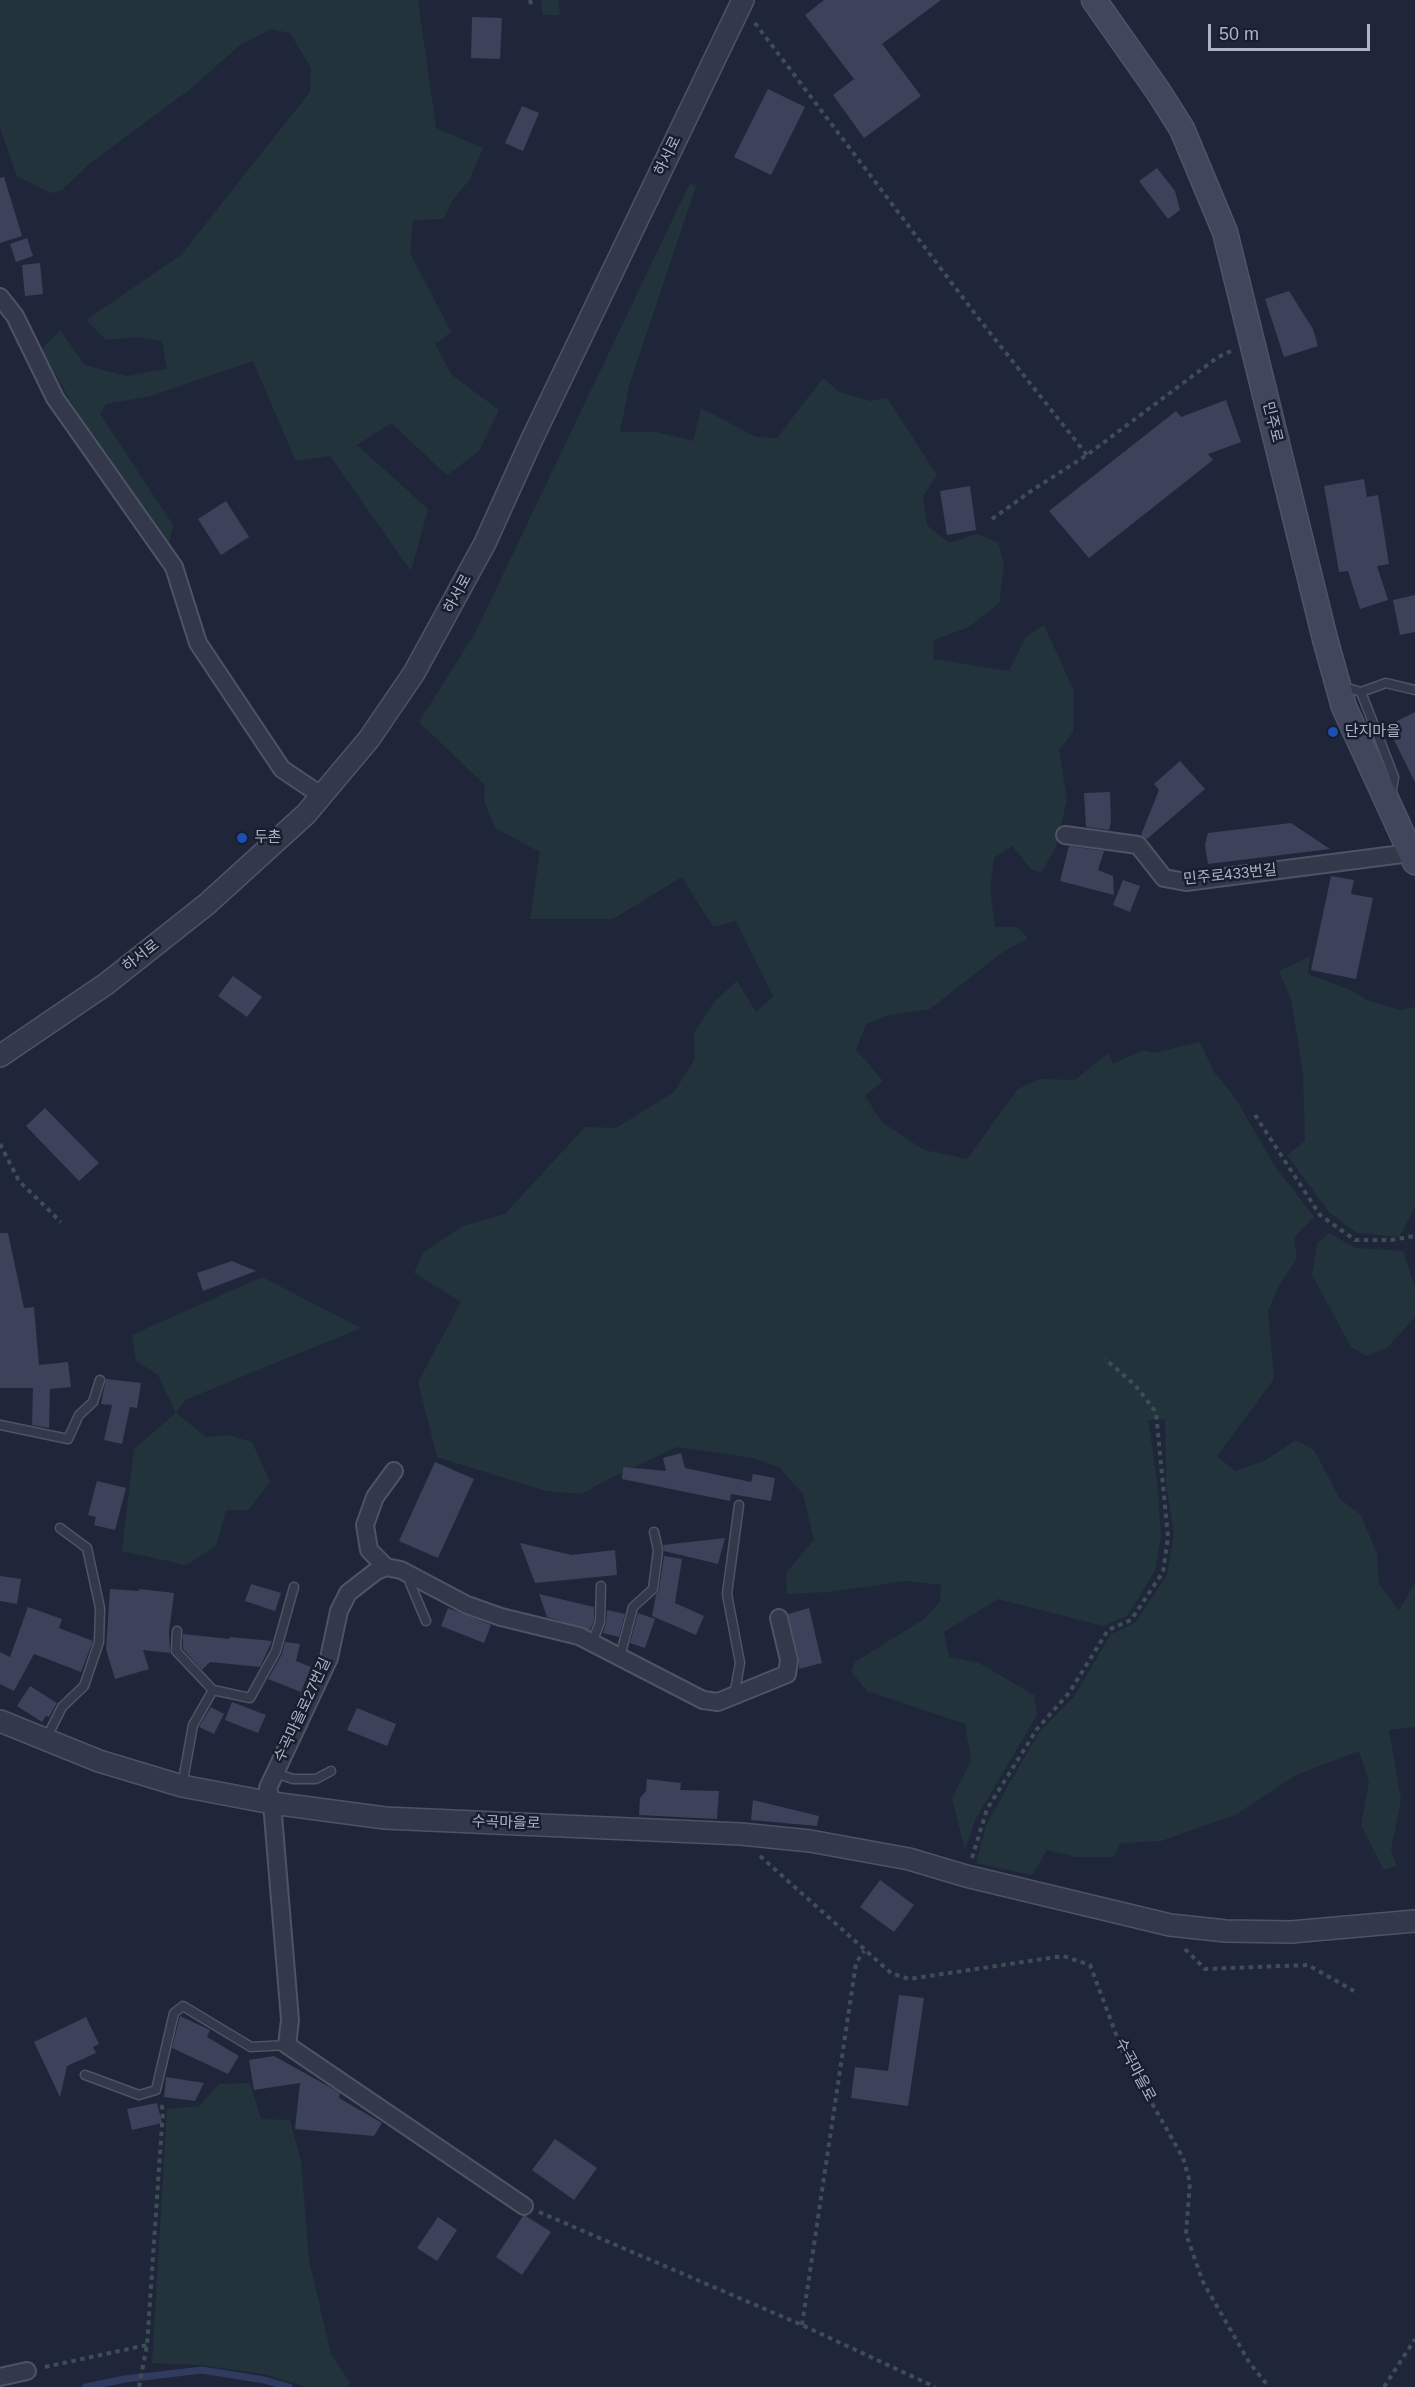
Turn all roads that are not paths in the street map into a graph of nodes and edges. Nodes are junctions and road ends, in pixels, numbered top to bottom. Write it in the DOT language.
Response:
graph roads {
  1 [pos="1094,0"];
  2 [pos="741,3"];
  3 [pos="0,297"];
  4 [pos="1338,685"];
  5 [pos="1415,690"];
  6 [pos="1361,692"];
  7 [pos="322,796"];
  8 [pos="1389,807"];
  9 [pos="1065,835"];
  10 [pos="1413,857"];
  11 [pos="0,1056"];
  12 [pos="100,1380"];
  13 [pos="0,1425"];
  14 [pos="394,1471"];
  15 [pos="739,1504"];
  16 [pos="60,1528"];
  17 [pos="654,1532"];
  18 [pos="387,1567"];
  19 [pos="413,1576"];
  20 [pos="601,1586"];
  21 [pos="294,1587"];
  22 [pos="779,1618"];
  23 [pos="426,1621"];
  24 [pos="177,1631"];
  25 [pos="592,1643"];
  26 [pos="620,1657"];
  27 [pos="213,1690"];
  28 [pos="734,1697"];
  29 [pos="0,1721"];
  30 [pos="46,1739"];
  31 [pos="331,1771"];
  32 [pos="274,1773"];
  33 [pos="182,1786"];
  34 [pos="272,1803"];
  35 [pos="1415,1921"];
  36 [pos="287,2045"];
  37 [pos="85,2075"];
  38 [pos="524,2206"];
  39 [pos="27,2371"];
  40 [pos="0,2377"];
  1 -- 4 [label="main road, 민주로"];
  2 -- 7 [label="street, 하서로"];
  3 -- 7 [label="street"];
  4 -- 6 [label="lane"];
  4 -- 8 [label="main road, 민주로"];
  5 -- 6 [label="lane"];
  6 -- 8 [label="lane"];
  7 -- 11 [label="street, 하서로"];
  8 -- 10 [label="main road, 민주로"];
  9 -- 10 [label="street, 민주로433번길"];
  12 -- 13 [label="lane"];
  14 -- 18 [label="street"];
  15 -- 28 [label="lane"];
  16 -- 30 [label="lane"];
  17 -- 26 [label="lane"];
  18 -- 19 [label="street"];
  18 -- 32 [label="street, 수곡마을로27번길"];
  19 -- 23 [label="lane"];
  19 -- 25 [label="street"];
  20 -- 25 [label="lane"];
  21 -- 27 [label="lane"];
  22 -- 28 [label="street"];
  24 -- 27 [label="lane"];
  25 -- 26 [label="street"];
  26 -- 28 [label="street"];
  27 -- 33 [label="lane"];
  29 -- 30 [label="street, 수곡마을로"];
  30 -- 33 [label="street, 수곡마을로"];
  31 -- 32 [label="lane"];
  32 -- 34 [label="street, 수곡마을로27번길"];
  33 -- 34 [label="street, 수곡마을로"];
  34 -- 35 [label="street, 수곡마을로"];
  34 -- 36 [label="street"];
  36 -- 37 [label="lane"];
  36 -- 38 [label="street"];
  39 -- 40 [label="street"];
}
